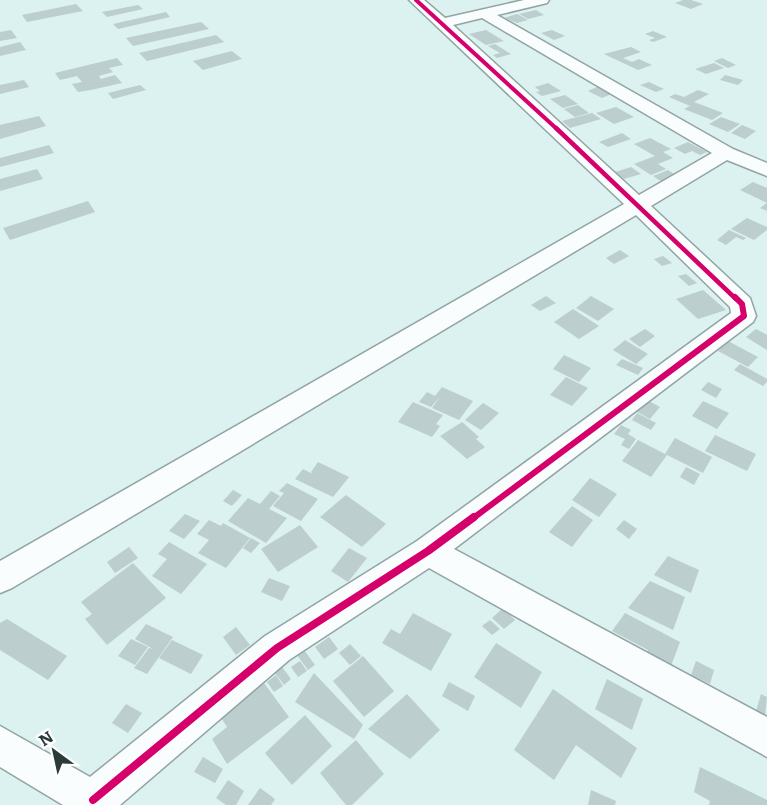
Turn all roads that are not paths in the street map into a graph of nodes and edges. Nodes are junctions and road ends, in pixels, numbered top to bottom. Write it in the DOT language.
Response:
graph roads {
  1 [pos="416,0"];
  2 [pos="542,0"];
  3 [pos="485,14"];
  4 [pos="442,23"];
  5 [pos="726,153"];
  6 [pos="767,170"];
  7 [pos="636,205"];
  8 [pos="428,550"];
  9 [pos="0,578"];
  10 [pos="767,738"];
  11 [pos="0,745"];
  12 [pos="96,803"];
  1 -- 4 [label="street"];
  2 -- 3 [label="street"];
  3 -- 4 [label="street"];
  3 -- 5 [label="street"];
  4 -- 7 [label="street"];
  5 -- 6 [label="street"];
  5 -- 7 [label="street"];
  7 -- 8 [label="street"];
  7 -- 9 [label="street"];
  8 -- 10 [label="street"];
  8 -- 12 [label="street"];
  11 -- 12 [label="street"];
}
